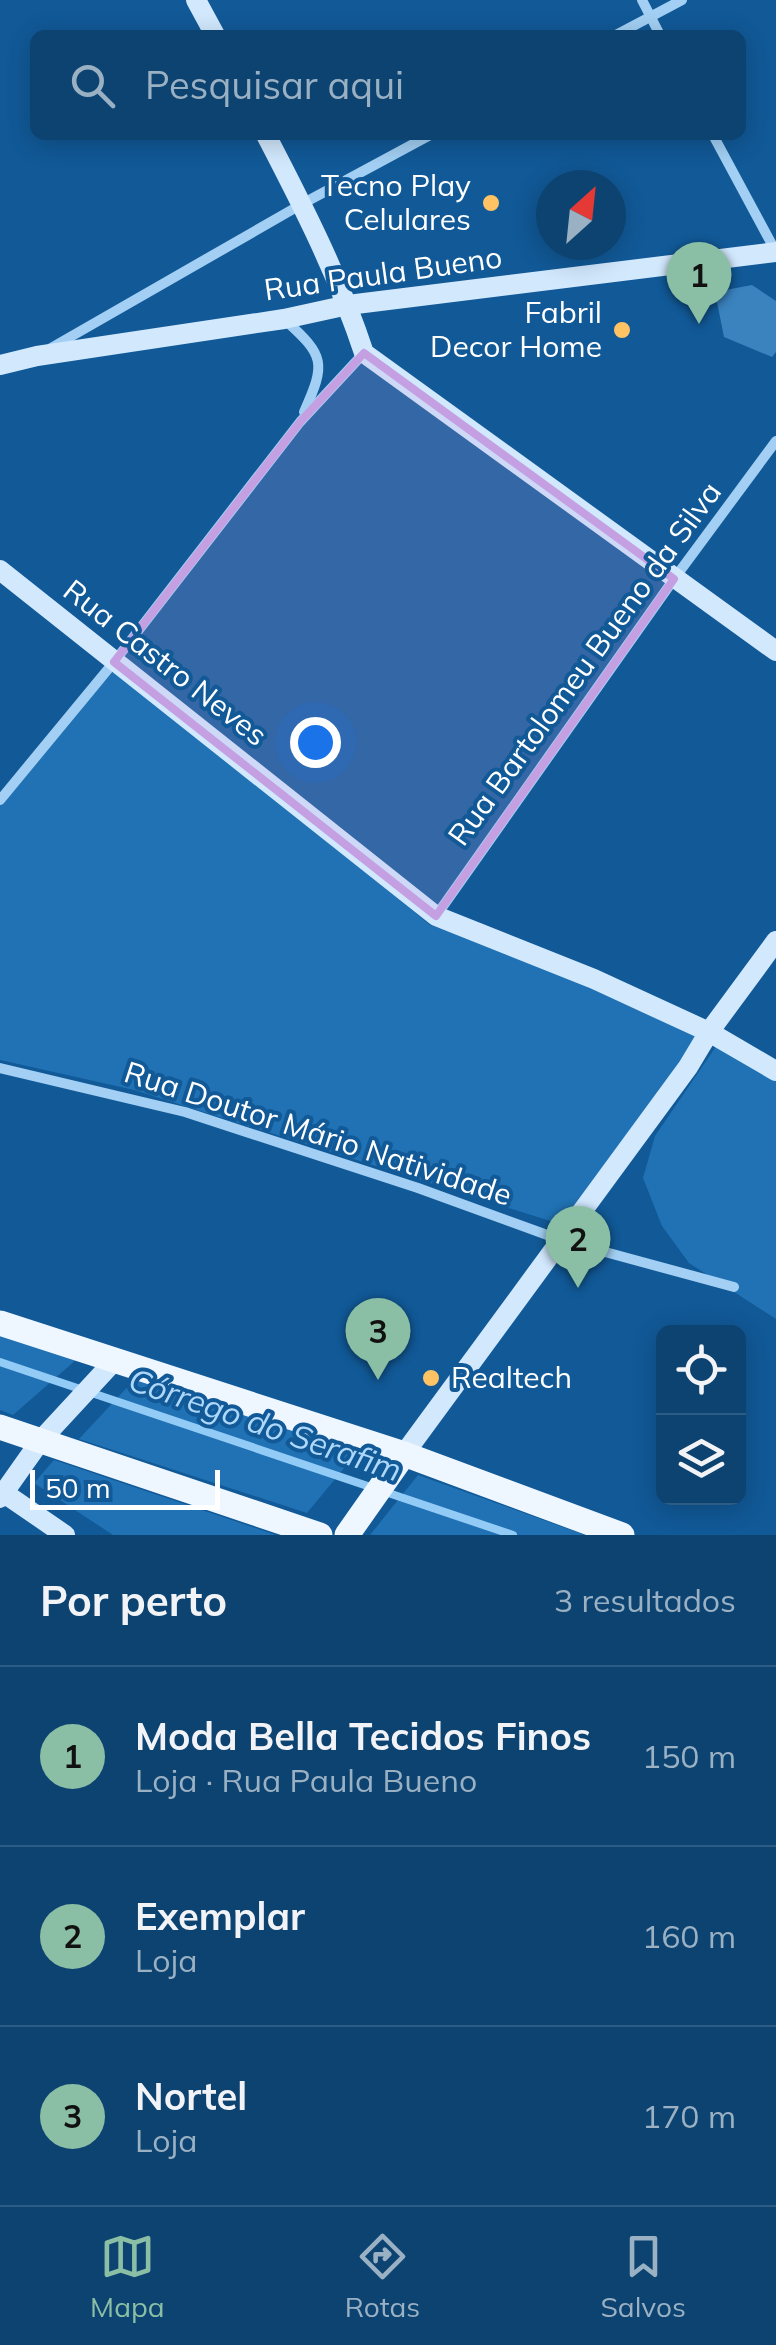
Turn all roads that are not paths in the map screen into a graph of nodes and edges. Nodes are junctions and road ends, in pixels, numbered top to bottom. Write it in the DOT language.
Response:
graph roads {
  1 [pos="196,0"];
  2 [pos="642,0"];
  3 [pos="682,0"];
  4 [pos="650,16"];
  5 [pos="211,30"];
  6 [pos="625,30"];
  7 [pos="657,30"];
  8 [pos="269,140"];
  9 [pos="421,140"];
  10 [pos="716,140"];
  11 [pos="302,204"];
  12 [pos="776,252"];
  13 [pos="348,306"];
  14 [pos="284,319"];
  15 [pos="364,353"];
  16 [pos="37,356"];
  17 [pos="0,365"];
  18 [pos="300,422"];
  19 [pos="776,442"];
  20 [pos="0,570"];
  21 [pos="674,579"];
  22 [pos="776,651"];
  23 [pos="114,662"];
  24 [pos="0,800"];
  25 [pos="436,916"];
  26 [pos="776,941"];
  27 [pos="710,1032"];
  28 [pos="0,1068"];
  29 [pos="776,1070"];
  30 [pos="561,1240"];
  31 [pos="734,1287"];
  32 [pos="0,1323"];
  33 [pos="109,1366"];
  34 [pos="0,1426"];
  35 [pos="47,1433"];
  36 [pos="399,1461"];
  37 [pos="2,1496"];
  38 [pos="349,1533"];
  39 [pos="65,1535"];
  40 [pos="320,1535"];
  41 [pos="622,1535"];
  1 -- 5 [label="main road"];
  2 -- 4 [label="street"];
  3 -- 4 [label="street"];
  4 -- 6 [label="street"];
  4 -- 7 [label="street"];
  8 -- 11 [label="main road"];
  9 -- 11 [label="street"];
  10 -- 12 [label="street"];
  11 -- 13 [label="main road"];
  11 -- 16 [label="street"];
  12 -- 13 [label="main road, Rua Paula Bueno"];
  13 -- 14 [label="main road, Rua Paula Bueno"];
  13 -- 15 [label="main road"];
  14 -- 16 [label="main road, Rua Paula Bueno"];
  14 -- 18 [label="street"];
  15 -- 18 [label="street"];
  15 -- 21 [label="main road"];
  16 -- 17 [label="main road, Rua Paula Bueno"];
  18 -- 23 [label="street"];
  19 -- 21 [label="street, Rua Bartolomeu Bueno da Silva"];
  20 -- 23 [label="main road, Rua Castro Neves"];
  21 -- 22 [label="main road"];
  21 -- 25 [label="street, Rua Bartolomeu Bueno da Silva"];
  23 -- 24 [label="street"];
  23 -- 25 [label="main road, Rua Castro Neves"];
  25 -- 27 [label="main road, Rua Castro Neves"];
  26 -- 27 [label="main road"];
  27 -- 29 [label="main road, Rua Castro Neves"];
  27 -- 30 [label="main road"];
  28 -- 30 [label="street, Rua Doutor Mário Natividade"];
  30 -- 31 [label="street, Rua Doutor Mário Natividade"];
  30 -- 36 [label="main road"];
  32 -- 33 [label="main road"];
  33 -- 35 [label="main road"];
  33 -- 36 [label="main road"];
  34 -- 35 [label="main road"];
  35 -- 37 [label="main road"];
  35 -- 40 [label="main road"];
  36 -- 38 [label="main road"];
  36 -- 41 [label="main road"];
  37 -- 39 [label="main road"];
}
